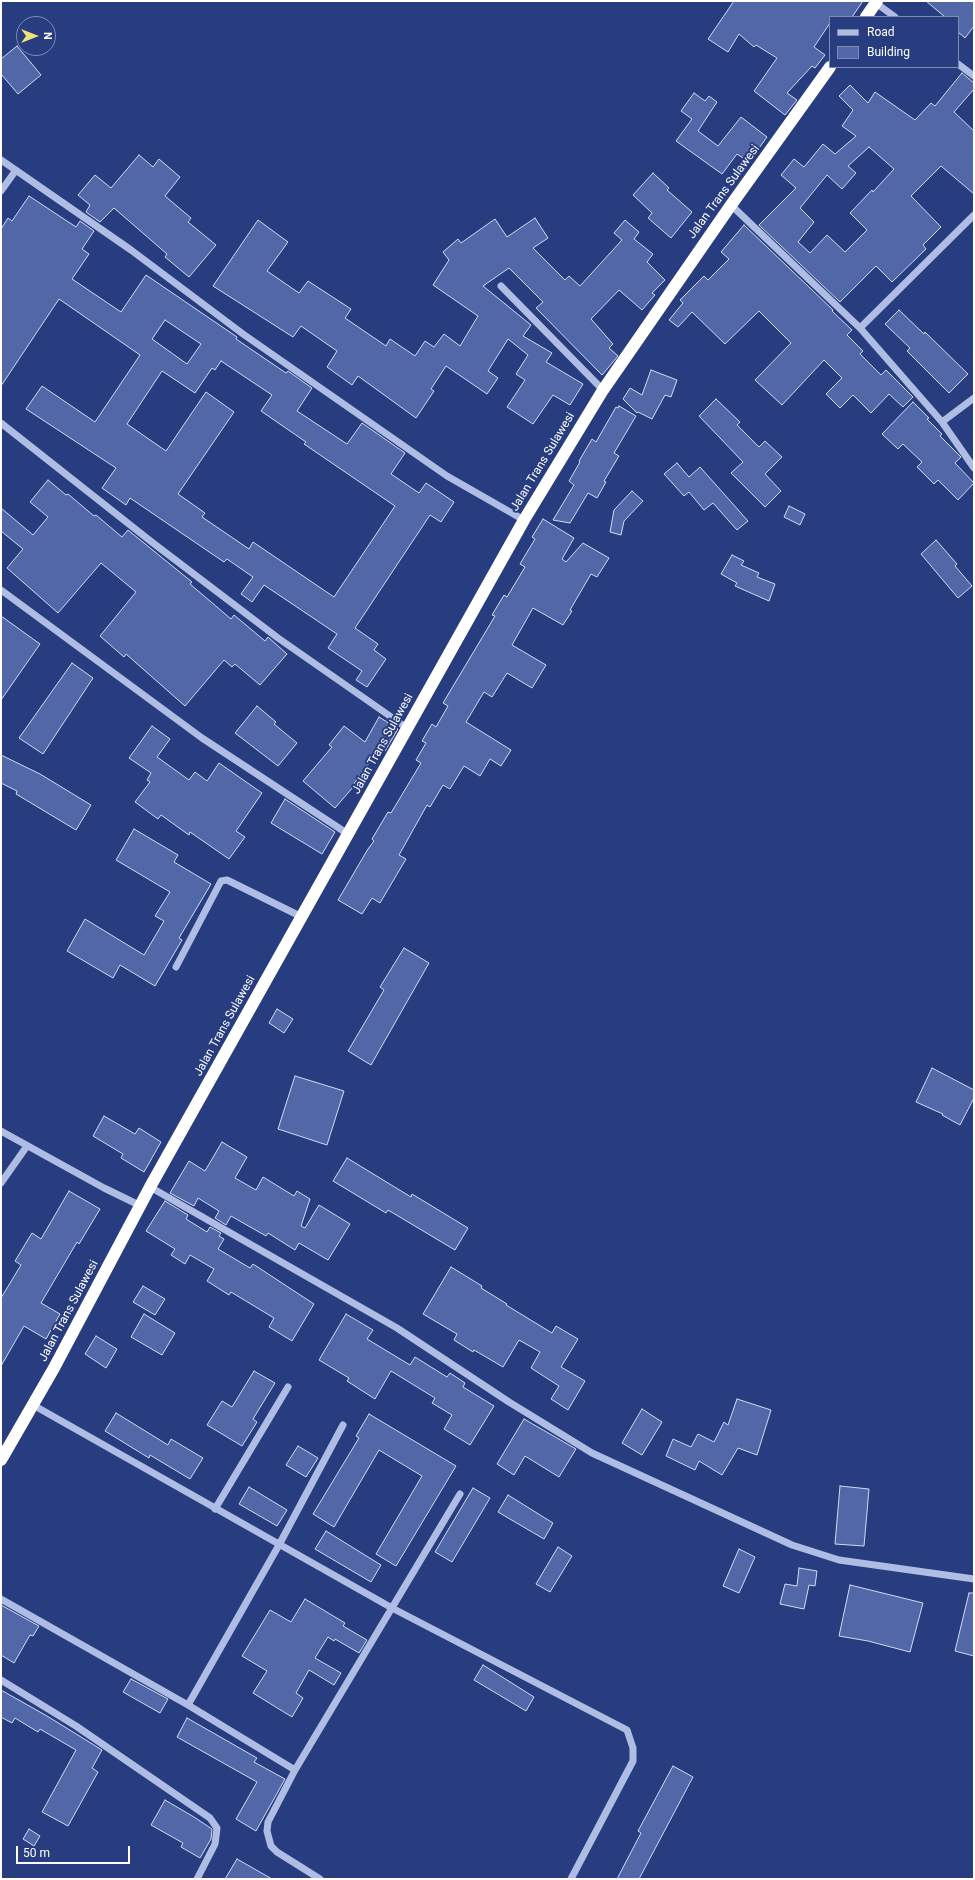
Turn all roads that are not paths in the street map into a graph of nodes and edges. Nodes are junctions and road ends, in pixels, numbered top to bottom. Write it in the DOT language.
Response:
graph roads {
  1 [pos="875,2"];
  2 [pos="867,16"];
  3 [pos="894,16"];
  4 [pos="959,65"];
  5 [pos="829,68"];
  6 [pos="974,76"];
  7 [pos="1,160"];
  8 [pos="16,170"];
  9 [pos="1,191"];
  10 [pos="731,205"];
  11 [pos="974,215"];
  12 [pos="501,286"];
  13 [pos="860,328"];
  14 [pos="603,390"];
  15 [pos="974,398"];
  16 [pos="942,422"];
  17 [pos="1,423"];
  18 [pos="974,468"];
  19 [pos="524,520"];
  20 [pos="1,590"];
  21 [pos="407,728"];
  22 [pos="348,834"];
  23 [pos="302,917"];
  24 [pos="176,967"];
  25 [pos="1,1131"];
  26 [pos="27,1146"];
  27 [pos="1,1183"];
  28 [pos="150,1187"];
  29 [pos="141,1206"];
  30 [pos="288,1387"];
  31 [pos="33,1405"];
  32 [pos="342,1425"];
  33 [pos="1,1460"];
  34 [pos="460,1494"];
  35 [pos="215,1509"];
  36 [pos="279,1545"];
  37 [pos="974,1579"];
  38 [pos="1,1599"];
  39 [pos="392,1608"];
  40 [pos="1,1680"];
  41 [pos="188,1705"];
  42 [pos="295,1770"];
  43 [pos="197,1879"];
  44 [pos="320,1879"];
  45 [pos="571,1879"];
  1 -- 2 [label="highway"];
  1 -- 3 [label="street"];
  4 -- 6 [label="street"];
  5 -- 10 [label="highway, Jalan Trans Sulawesi"];
  7 -- 8 [label="street"];
  8 -- 9 [label="street"];
  8 -- 19 [label="street"];
  10 -- 13 [label="street"];
  10 -- 14 [label="highway, Jalan Trans Sulawesi"];
  11 -- 13 [label="street"];
  12 -- 14 [label="street"];
  13 -- 16 [label="street"];
  14 -- 19 [label="highway, Jalan Trans Sulawesi"];
  15 -- 16 [label="street"];
  16 -- 18 [label="street"];
  17 -- 21 [label="street"];
  19 -- 21 [label="highway, Jalan Trans Sulawesi"];
  20 -- 22 [label="street"];
  21 -- 22 [label="highway, Jalan Trans Sulawesi"];
  22 -- 23 [label="highway, Jalan Trans Sulawesi"];
  23 -- 24 [label="street"];
  23 -- 28 [label="highway, Jalan Trans Sulawesi"];
  25 -- 26 [label="street"];
  26 -- 27 [label="street"];
  26 -- 29 [label="street"];
  28 -- 29 [label="highway, Jalan Trans Sulawesi"];
  28 -- 37 [label="street"];
  29 -- 31 [label="highway, Jalan Trans Sulawesi"];
  30 -- 35 [label="street"];
  31 -- 33 [label="highway, Jalan Trans Sulawesi"];
  31 -- 35 [label="street"];
  32 -- 36 [label="street"];
  34 -- 39 [label="street"];
  35 -- 36 [label="street"];
  36 -- 39 [label="street"];
  36 -- 41 [label="street"];
  38 -- 41 [label="street"];
  39 -- 42 [label="street"];
  39 -- 45 [label="street"];
  40 -- 43 [label="street"];
  41 -- 42 [label="street"];
  42 -- 44 [label="street"];
}
